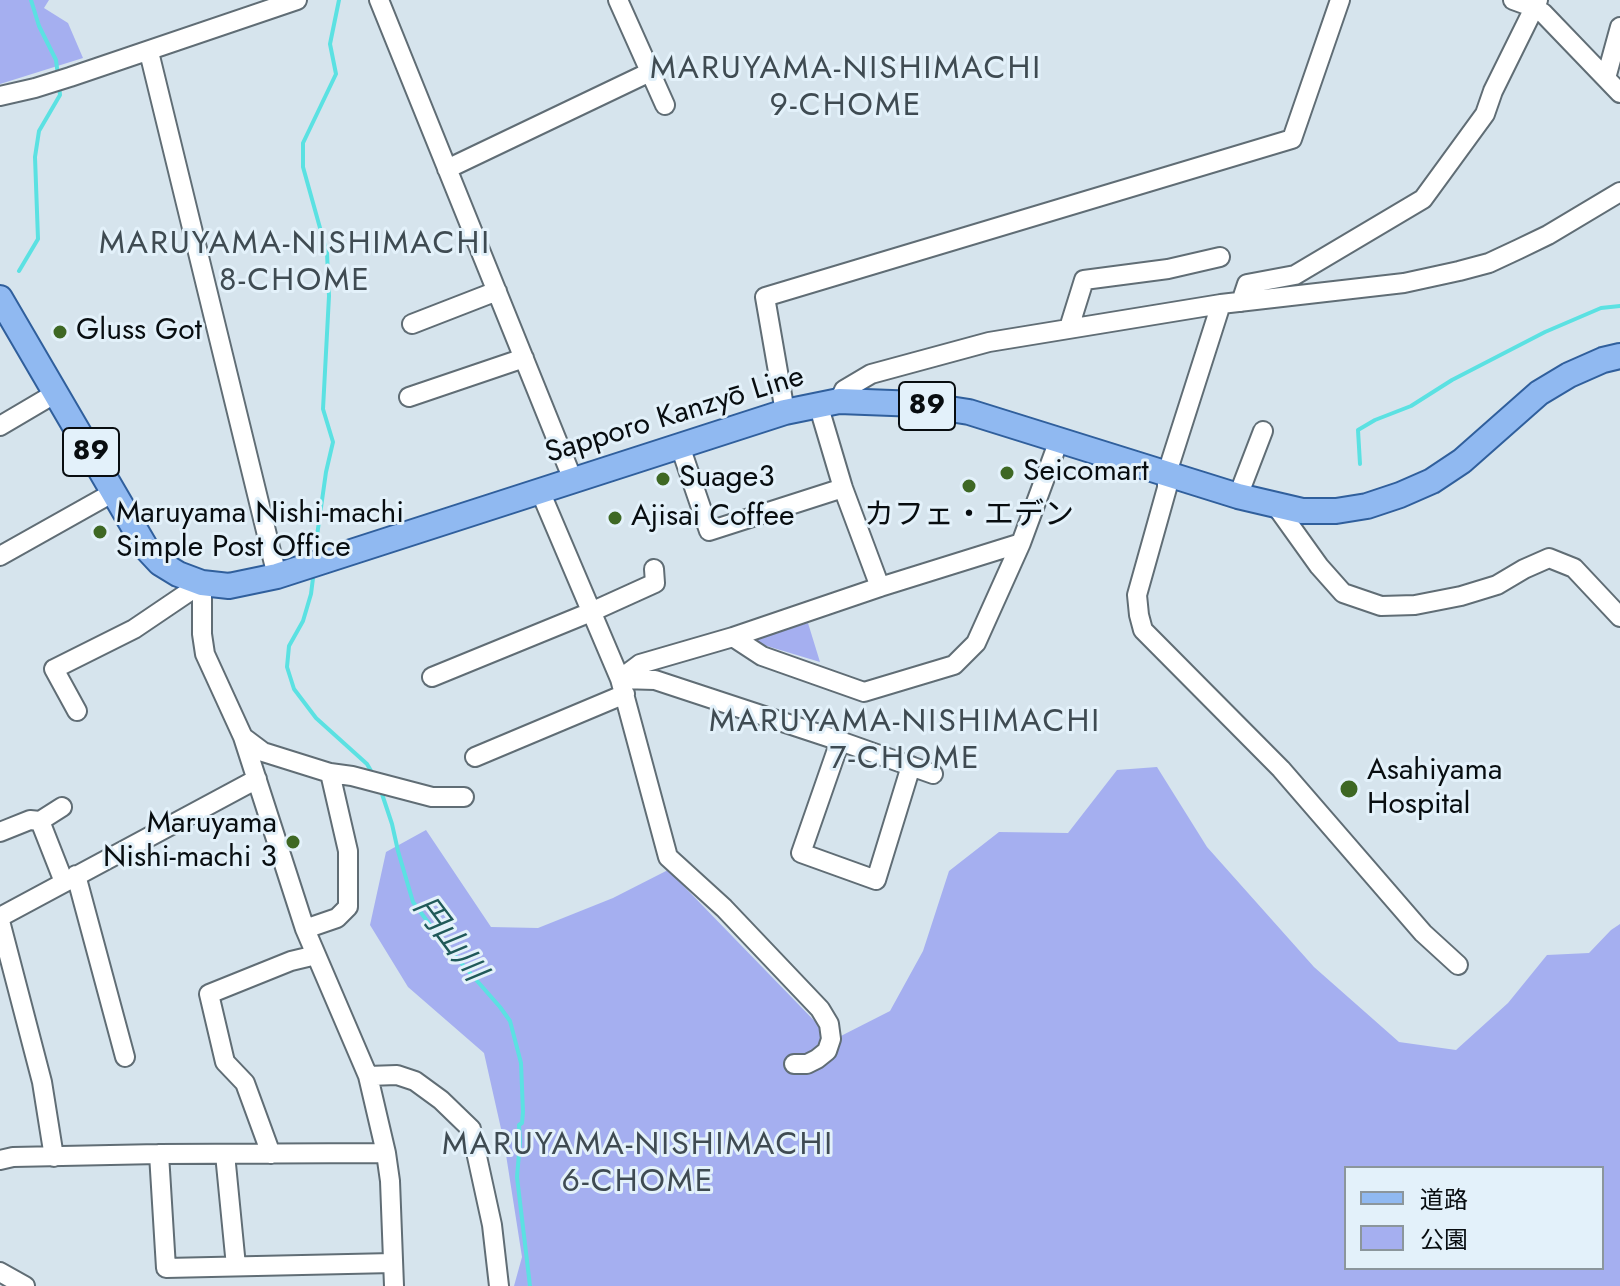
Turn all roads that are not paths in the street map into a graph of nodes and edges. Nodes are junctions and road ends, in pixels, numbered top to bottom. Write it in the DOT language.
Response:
graph roads {
  1 [pos="297,0"];
  2 [pos="379,0"];
  3 [pos="618,0"];
  4 [pos="1340,0"];
  5 [pos="1513,0"];
  6 [pos="1536,4"];
  7 [pos="1620,27"];
  8 [pos="149,52"];
  9 [pos="650,72"];
  10 [pos="1606,78"];
  11 [pos="1620,93"];
  12 [pos="0,96"];
  13 [pos="665,105"];
  14 [pos="447,169"];
  15 [pos="1620,192"];
  16 [pos="1220,257"];
  17 [pos="497,291"];
  18 [pos="0,298"];
  19 [pos="1241,302"];
  20 [pos="1221,304"];
  21 [pos="412,324"];
  22 [pos="1069,328"];
  23 [pos="1620,356"];
  24 [pos="524,358"];
  25 [pos="56,393"];
  26 [pos="409,397"];
  27 [pos="829,402"];
  28 [pos="785,412"];
  29 [pos="0,426"];
  30 [pos="1263,431"];
  31 [pos="1059,440"];
  32 [pos="680,446"];
  33 [pos="1167,473"];
  34 [pos="573,480"];
  35 [pos="843,488"];
  36 [pos="540,491"];
  37 [pos="114,492"];
  38 [pos="1238,496"];
  39 [pos="1276,506"];
  40 [pos="1021,543"];
  41 [pos="0,556"];
  42 [pos="654,569"];
  43 [pos="277,576"];
  44 [pos="202,583"];
  45 [pos="880,587"];
  46 [pos="591,612"];
  47 [pos="1620,617"];
  48 [pos="733,637"];
  49 [pos="432,677"];
  50 [pos="622,686"];
  51 [pos="77,711"];
  52 [pos="243,737"];
  53 [pos="840,741"];
  54 [pos="475,757"];
  55 [pos="911,766"];
  56 [pos="330,773"];
  57 [pos="933,774"];
  58 [pos="257,779"];
  59 [pos="464,797"];
  60 [pos="62,807"];
  61 [pos="40,821"];
  62 [pos="0,832"];
  63 [pos="70,879"];
  64 [pos="0,919"];
  65 [pos="305,929"];
  66 [pos="316,955"];
  67 [pos="1458,965"];
  68 [pos="125,1057"];
  69 [pos="794,1064"];
  70 [pos="368,1076"];
  71 [pos="386,1153"];
  72 [pos="159,1154"];
  73 [pos="225,1154"];
  74 [pos="271,1154"];
  75 [pos="54,1157"];
  76 [pos="0,1160"];
  77 [pos="393,1263"];
  78 [pos="236,1266"];
  79 [pos="0,1272"];
  80 [pos="25,1286"];
  81 [pos="394,1286"];
  82 [pos="499,1286"];
  1 -- 8 [label="street"];
  2 -- 14 [label="street"];
  3 -- 9 [label="street"];
  4 -- 28 [label="street"];
  5 -- 6 [label="street"];
  6 -- 10 [label="street"];
  6 -- 19 [label="street"];
  7 -- 10 [label="street"];
  8 -- 12 [label="street"];
  8 -- 43 [label="street"];
  9 -- 13 [label="street"];
  9 -- 14 [label="street"];
  10 -- 11 [label="street"];
  14 -- 17 [label="street"];
  15 -- 19 [label="street"];
  16 -- 22 [label="street"];
  17 -- 21 [label="street"];
  17 -- 24 [label="street"];
  18 -- 25 [label="main road, Sapporo Kanzyō Line / 89"];
  19 -- 20 [label="street"];
  20 -- 22 [label="street"];
  20 -- 33 [label="street"];
  22 -- 27 [label="street"];
  23 -- 39 [label="main road, Sapporo Kanzyō Line / 89"];
  24 -- 26 [label="street"];
  24 -- 34 [label="street"];
  25 -- 29 [label="street"];
  25 -- 37 [label="main road, Sapporo Kanzyō Line / 89"];
  27 -- 28 [label="main road, Sapporo Kanzyō Line / 89"];
  27 -- 31 [label="main road, Sapporo Kanzyō Line / 89"];
  27 -- 35 [label="street"];
  28 -- 32 [label="main road, Sapporo Kanzyō Line / 89"];
  30 -- 38 [label="street"];
  31 -- 33 [label="main road, Sapporo Kanzyō Line / 89"];
  31 -- 40 [label="street"];
  32 -- 34 [label="main road, Sapporo Kanzyō Line / 89"];
  32 -- 35 [label="street"];
  33 -- 38 [label="main road, Sapporo Kanzyō Line / 89"];
  33 -- 67 [label="street"];
  34 -- 36 [label="main road, Sapporo Kanzyō Line / 89"];
  35 -- 45 [label="street"];
  36 -- 43 [label="main road, Sapporo Kanzyō Line / 89"];
  36 -- 46 [label="street"];
  37 -- 41 [label="street"];
  37 -- 44 [label="main road, Sapporo Kanzyō Line / 89"];
  38 -- 39 [label="main road, Sapporo Kanzyō Line / 89"];
  39 -- 47 [label="street"];
  40 -- 45 [label="street"];
  40 -- 48 [label="street"];
  42 -- 46 [label="street"];
  43 -- 44 [label="main road, Sapporo Kanzyō Line / 89"];
  44 -- 51 [label="street"];
  44 -- 52 [label="street"];
  45 -- 48 [label="street"];
  46 -- 49 [label="street"];
  46 -- 50 [label="street"];
  48 -- 50 [label="street"];
  50 -- 53 [label="street"];
  50 -- 54 [label="street"];
  50 -- 69 [label="street"];
  52 -- 56 [label="street"];
  52 -- 58 [label="street"];
  53 -- 55 [label="street"];
  53 -- 55 [label="street"];
  55 -- 57 [label="street"];
  56 -- 59 [label="street"];
  56 -- 65 [label="street"];
  58 -- 63 [label="street"];
  58 -- 65 [label="street"];
  60 -- 61 [label="street"];
  61 -- 62 [label="street"];
  61 -- 63 [label="street"];
  63 -- 64 [label="street"];
  63 -- 68 [label="street"];
  64 -- 75 [label="street"];
  65 -- 66 [label="street"];
  66 -- 70 [label="street"];
  66 -- 74 [label="street"];
  70 -- 71 [label="street"];
  70 -- 82 [label="street"];
  71 -- 74 [label="street"];
  71 -- 77 [label="street"];
  72 -- 73 [label="street"];
  72 -- 75 [label="street"];
  72 -- 78 [label="street"];
  73 -- 74 [label="street"];
  73 -- 78 [label="street"];
  75 -- 76 [label="street"];
  77 -- 78 [label="street"];
  77 -- 81 [label="street"];
  79 -- 80 [label="street"];
}
